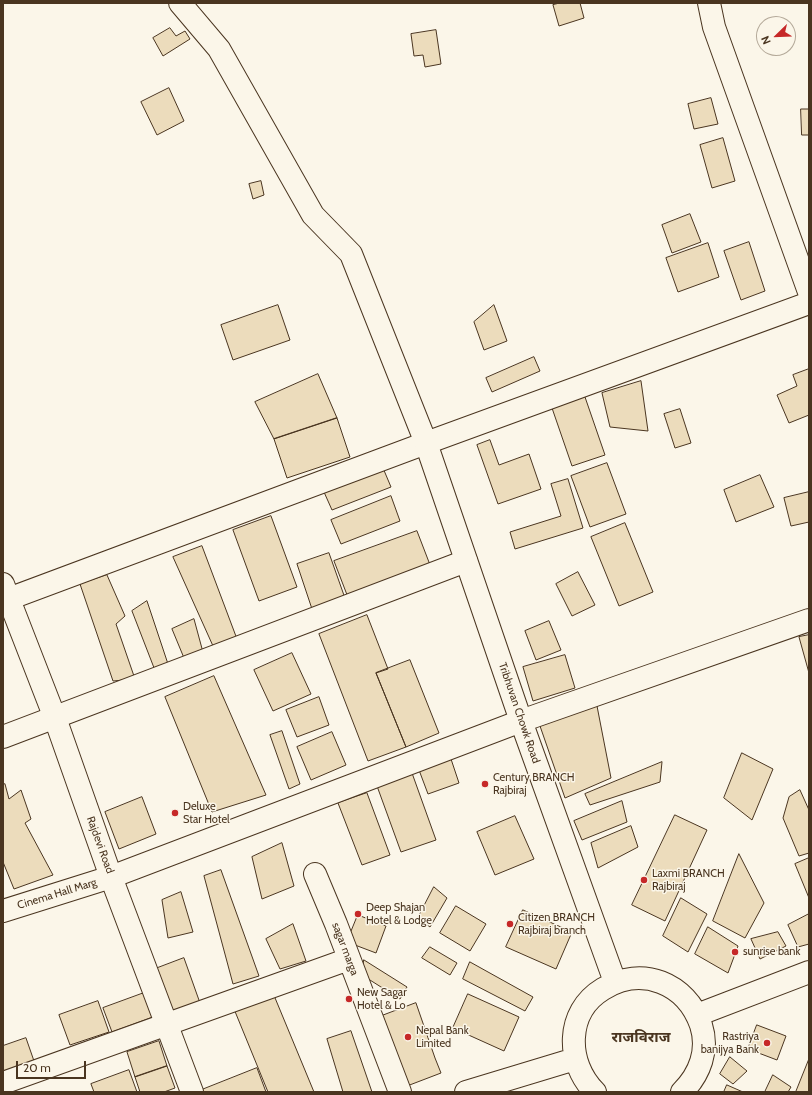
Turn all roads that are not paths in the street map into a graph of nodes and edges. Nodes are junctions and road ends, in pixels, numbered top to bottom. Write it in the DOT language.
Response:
graph roads {
  1 [pos="180,3"];
  2 [pos="709,3"];
  3 [pos="809,292"];
  4 [pos="809,303"];
  5 [pos="426,443"];
  6 [pos="466,561"];
  7 [pos="5,594"];
  8 [pos="809,620"];
  9 [pos="54,718"];
  10 [pos="521,721"];
  11 [pos="3,737"];
  12 [pos="315,874"];
  13 [pos="111,877"];
  14 [pos="3,911"];
  15 [pos="349,959"];
  16 [pos="809,972"];
  17 [pos="615,982"];
  18 [pos="697,1015"];
  19 [pos="167,1024"];
  20 [pos="575,1059"];
  21 [pos="3,1083"];
  22 [pos="192,1092"];
  23 [pos="400,1092"];
  24 [pos="466,1092"];
  25 [pos="595,1092"];
  26 [pos="682,1092"];
  1 -- 5 [label="street, Tribhuvan Chowk Road"];
  2 -- 3 [label="street"];
  4 -- 5 [label="street"];
  5 -- 6 [label="street, Tribhuvan Chowk Road"];
  5 -- 7 [label="street"];
  6 -- 9 [label="street"];
  6 -- 10 [label="street, Tribhuvan Chowk Road"];
  7 -- 9 [label="street, Rajdevi Road"];
  8 -- 10 [label="street, Cinema Hall Marg"];
  9 -- 11 [label="street"];
  9 -- 13 [label="street, Rajdevi Road"];
  10 -- 13 [label="street, Cinema Hall Marg"];
  10 -- 17 [label="street, Tribhuvan Chowk Road"];
  12 -- 15 [label="street, sagar marga"];
  13 -- 14 [label="street, Cinema Hall Marg"];
  13 -- 19 [label="street, Rajdevi Road"];
  15 -- 19 [label="street"];
  15 -- 23 [label="street, sagar marga"];
  16 -- 18 [label="street"];
  17 -- 18 [label="street"];
  17 -- 20 [label="street"];
  18 -- 26 [label="street"];
  19 -- 21 [label="street"];
  19 -- 22 [label="street, Rajdevi Road"];
  20 -- 24 [label="street"];
  20 -- 25 [label="street"];
}
